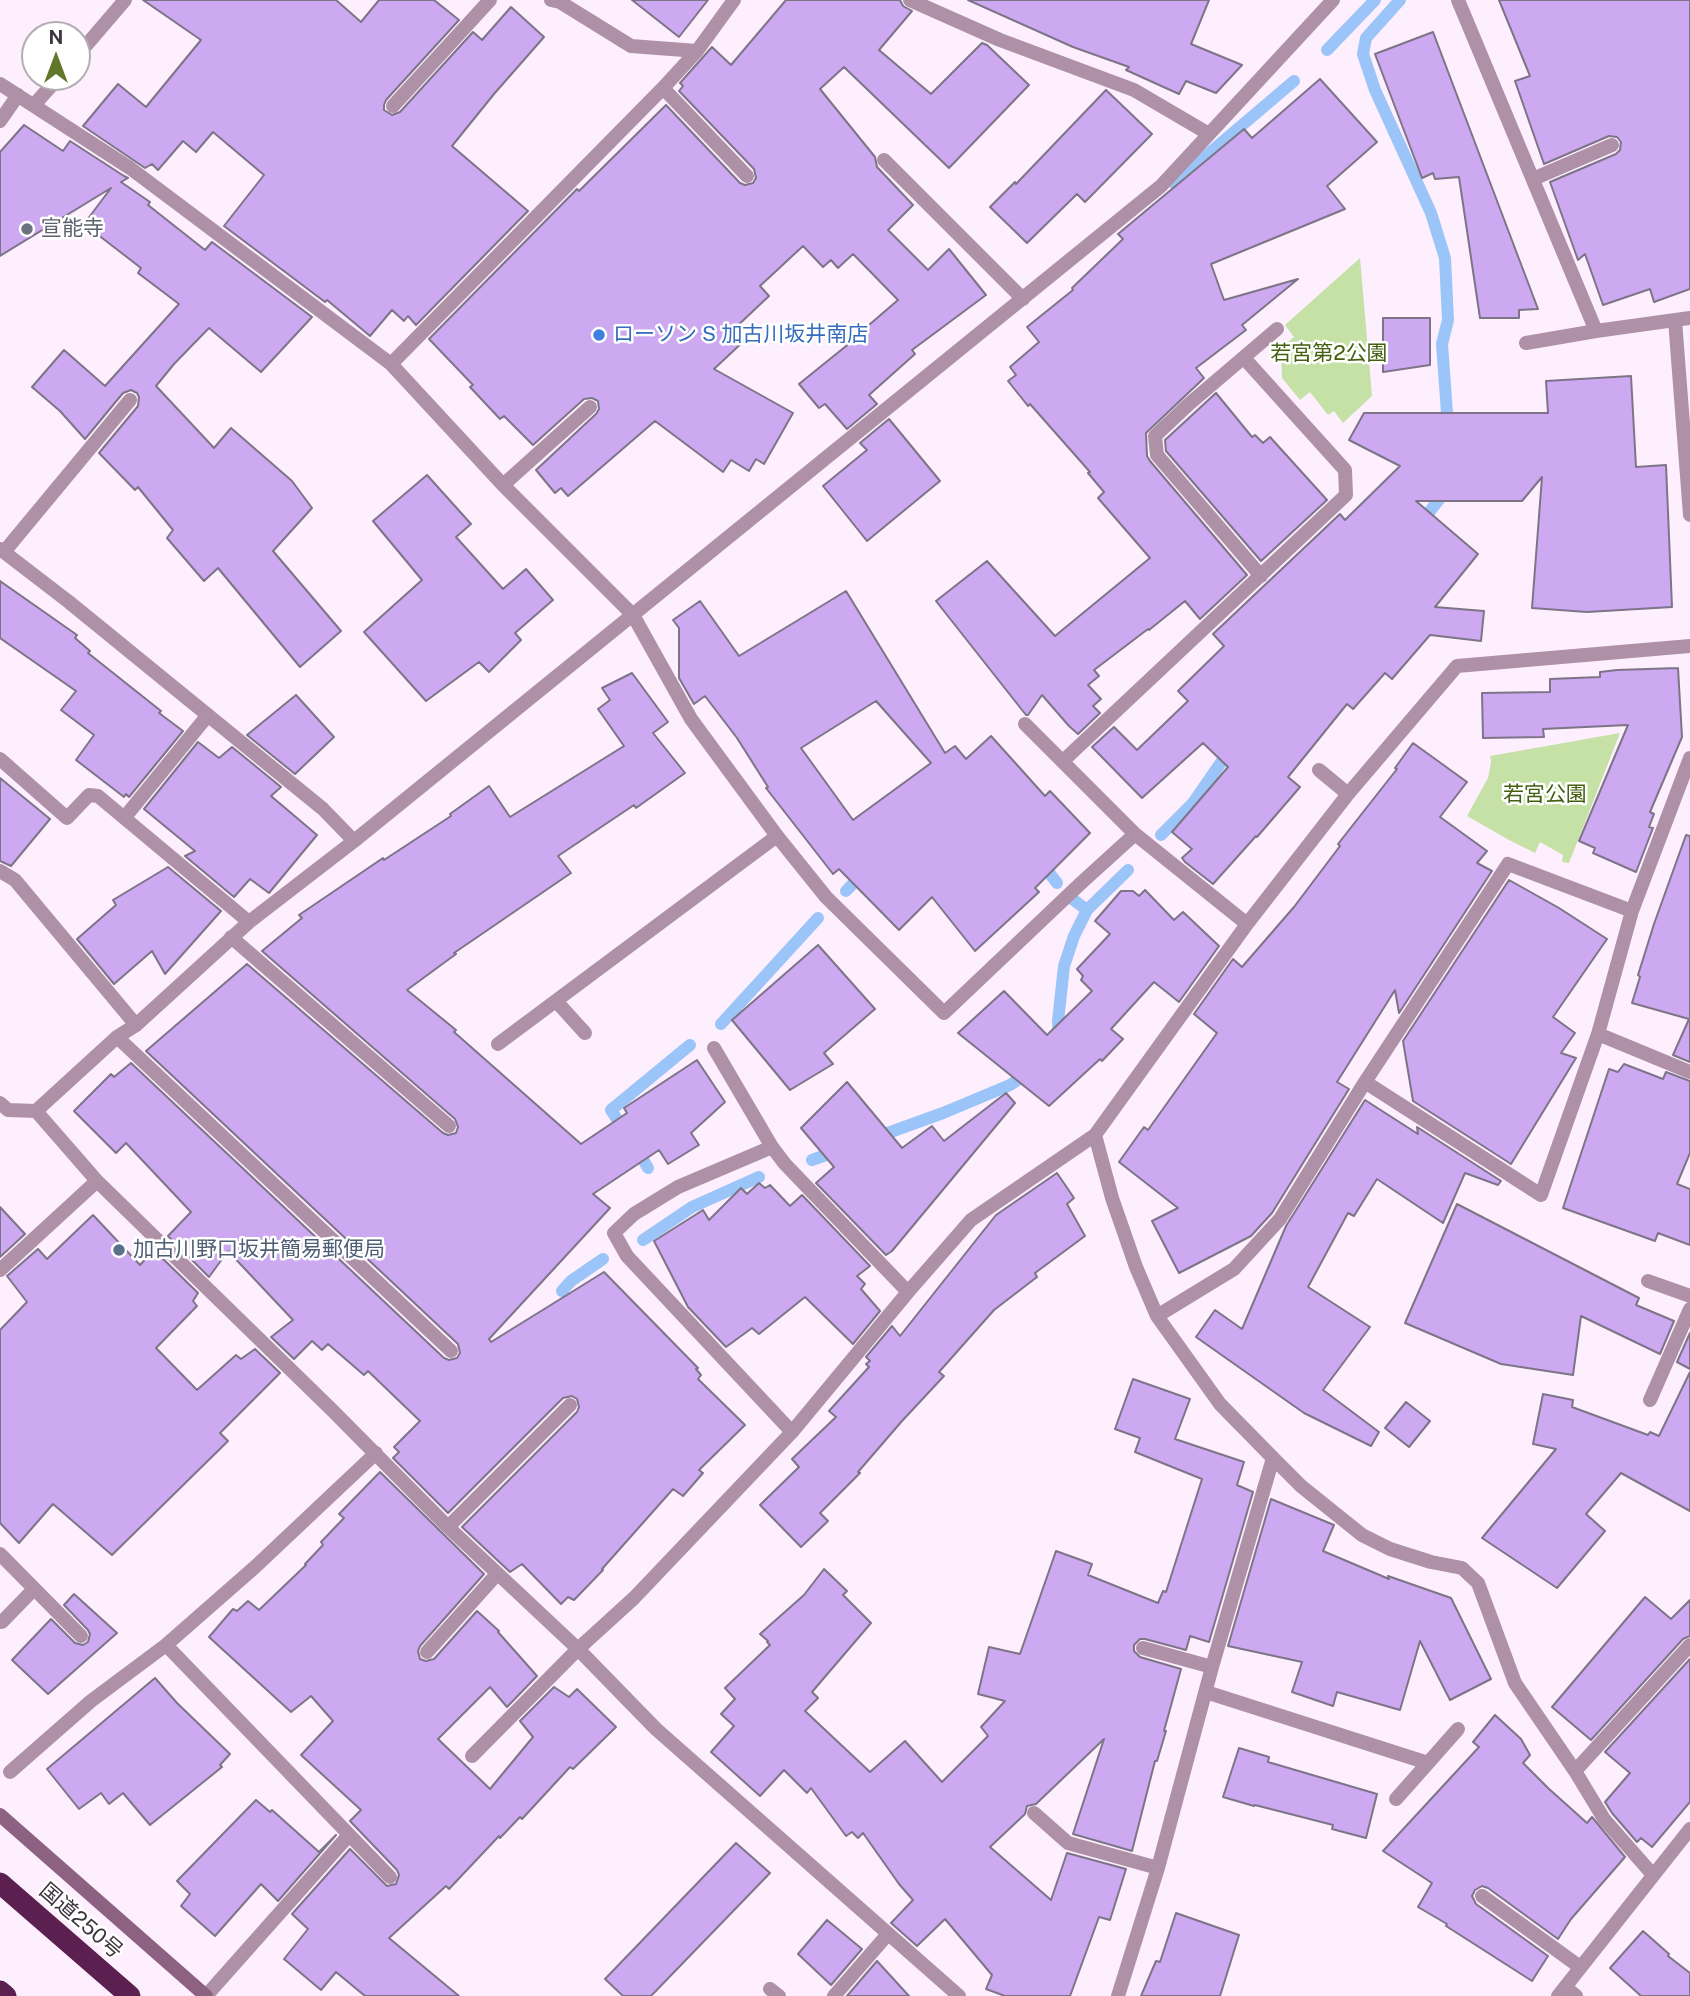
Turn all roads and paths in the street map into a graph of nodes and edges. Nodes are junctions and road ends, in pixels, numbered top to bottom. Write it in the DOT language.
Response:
graph roads {
  1 [pos="125,0"];
  2 [pos="490,0"];
  3 [pos="551,0"];
  4 [pos="734,0"];
  5 [pos="909,0"];
  6 [pos="1333,0"];
  7 [pos="1458,0"];
  8 [pos="91,39"];
  9 [pos="697,51"];
  10 [pos="0,83"];
  11 [pos="663,88"];
  12 [pos="46,91"];
  13 [pos="18,95"];
  14 [pos="34,105"];
  15 [pos="393,106"];
  16 [pos="0,121"];
  17 [pos="1209,135"];
  18 [pos="1612,145"];
  19 [pos="884,160"];
  20 [pos="747,176"];
  21 [pos="1533,179"];
  22 [pos="1023,299"];
  23 [pos="1682,319"];
  24 [pos="1277,329"];
  25 [pos="1596,331"];
  26 [pos="1526,343"];
  27 [pos="1244,358"];
  28 [pos="391,364"];
  29 [pos="130,400"];
  30 [pos="590,407"];
  31 [pos="503,485"];
  32 [pos="1690,515"];
  33 [pos="2,550"];
  34 [pos="1261,576"];
  35 [pos="633,615"];
  36 [pos="1690,646"];
  37 [pos="208,715"];
  38 [pos="1025,724"];
  39 [pos="1690,758"];
  40 [pos="0,759"];
  41 [pos="1063,761"];
  42 [pos="1319,770"];
  43 [pos="1348,794"];
  44 [pos="125,817"];
  45 [pos="1135,835"];
  46 [pos="777,836"];
  47 [pos="354,841"];
  48 [pos="0,871"];
  49 [pos="1632,911"];
  50 [pos="248,922"];
  51 [pos="1247,924"];
  52 [pos="231,937"];
  53 [pos="556,1001"];
  54 [pos="136,1026"];
  55 [pos="585,1033"];
  56 [pos="1598,1034"];
  57 [pos="117,1037"];
  58 [pos="498,1044"];
  59 [pos="714,1048"];
  60 [pos="1690,1072"];
  61 [pos="1366,1082"];
  62 [pos="0,1103"];
  63 [pos="36,1111"];
  64 [pos="449,1126"];
  65 [pos="1095,1135"];
  66 [pos="772,1147"];
  67 [pos="97,1181"];
  68 [pos="0,1270"];
  69 [pos="1648,1281"];
  70 [pos="908,1292"];
  71 [pos="1690,1296"];
  72 [pos="1690,1309"];
  73 [pos="1157,1315"];
  74 [pos="451,1351"];
  75 [pos="1650,1400"];
  76 [pos="570,1405"];
  77 [pos="792,1432"];
  78 [pos="376,1453"];
  79 [pos="1273,1458"];
  80 [pos="448,1527"];
  81 [pos="0,1554"];
  82 [pos="497,1574"];
  83 [pos="34,1589"];
  84 [pos="2,1622"];
  85 [pos="81,1636"];
  86 [pos="166,1645"];
  87 [pos="1690,1645"];
  88 [pos="1143,1648"];
  89 [pos="578,1649"];
  90 [pos="427,1653"];
  91 [pos="1212,1667"];
  92 [pos="1206,1692"];
  93 [pos="1458,1729"];
  94 [pos="472,1756"];
  95 [pos="1428,1763"];
  96 [pos="1575,1771"];
  97 [pos="10,1772"];
  98 [pos="1396,1799"];
  99 [pos="1034,1813"];
  100 [pos="0,1815"];
  101 [pos="1690,1829"];
  102 [pos="349,1835"];
  103 [pos="1158,1868"];
  104 [pos="1653,1875"];
  105 [pos="390,1877"];
  106 [pos="0,1882"];
  107 [pos="1482,1896"];
  108 [pos="888,1934"];
  109 [pos="1580,1967"];
  110 [pos="0,1991"];
  111 [pos="1567,1993"];
  112 [pos="6,1996"];
  113 [pos="130,1996"];
  114 [pos="206,1996"];
  115 [pos="834,1996"];
  116 [pos="959,1996"];
  117 [pos="1118,1996"];
  1 -- 8 [label="street"];
  2 -- 15 [label="street"];
  3 -- 9 [label="street"];
  4 -- 9 [label="street"];
  5 -- 17 [label="street"];
  6 -- 17 [label="street"];
  7 -- 21 [label="street"];
  9 -- 11 [label="street"];
  10 -- 13 [label="street"];
  11 -- 20 [label="street"];
  11 -- 28 [label="street"];
  12 -- 14 [label="street"];
  13 -- 14 [label="street"];
  13 -- 16 [label="street"];
  14 -- 28 [label="street"];
  17 -- 22 [label="street"];
  18 -- 21 [label="street"];
  19 -- 22 [label="street"];
  21 -- 25 [label="street"];
  22 -- 35 [label="street"];
  23 -- 25 [label="street"];
  23 -- 32 [label="street"];
  24 -- 27 [label="street"];
  25 -- 26 [label="street"];
  27 -- 34 [label="street"];
  27 -- 34 [label="street"];
  28 -- 31 [label="street"];
  29 -- 33 [label="street"];
  30 -- 31 [label="street"];
  31 -- 35 [label="street"];
  33 -- 37 [label="street"];
  34 -- 41 [label="street"];
  35 -- 46 [label="street"];
  35 -- 47 [label="street"];
  36 -- 43 [label="street"];
  37 -- 44 [label="street"];
  37 -- 47 [label="street"];
  38 -- 41 [label="street"];
  39 -- 49 [label="street"];
  40 -- 44 [label="street"];
  41 -- 45 [label="street"];
  42 -- 43 [label="street"];
  43 -- 51 [label="street"];
  44 -- 50 [label="street"];
  45 -- 46 [label="street"];
  45 -- 51 [label="street"];
  46 -- 53 [label="street"];
  47 -- 50 [label="street"];
  48 -- 54 [label="street"];
  49 -- 56 [label="street"];
  49 -- 61 [label="street"];
  50 -- 52 [label="street"];
  51 -- 65 [label="street"];
  52 -- 54 [label="street"];
  52 -- 64 [label="street"];
  53 -- 55 [label="street"];
  53 -- 58 [label="street"];
  54 -- 57 [label="street"];
  56 -- 60 [label="street"];
  56 -- 61 [label="street"];
  57 -- 63 [label="street"];
  57 -- 74 [label="street"];
  59 -- 66 [label="street"];
  61 -- 73 [label="street"];
  62 -- 63 [label="street"];
  63 -- 67 [label="street"];
  65 -- 70 [label="street"];
  65 -- 73 [label="street"];
  66 -- 70 [label="street"];
  66 -- 77 [label="street"];
  67 -- 68 [label="street"];
  67 -- 78 [label="street"];
  69 -- 71 [label="street"];
  70 -- 77 [label="street"];
  72 -- 75 [label="street"];
  73 -- 79 [label="street"];
  76 -- 80 [label="street"];
  77 -- 89 [label="street"];
  78 -- 80 [label="street"];
  78 -- 86 [label="street"];
  79 -- 91 [label="street"];
  79 -- 96 [label="street"];
  80 -- 82 [label="street"];
  81 -- 83 [label="street"];
  82 -- 89 [label="street"];
  82 -- 90 [label="street"];
  83 -- 84 [label="street"];
  83 -- 85 [label="street"];
  86 -- 97 [label="street"];
  86 -- 102 [label="street"];
  87 -- 96 [label="street"];
  88 -- 91 [label="street"];
  89 -- 94 [label="street"];
  89 -- 108 [label="street"];
  91 -- 92 [label="street"];
  92 -- 95 [label="street"];
  92 -- 103 [label="street"];
  93 -- 95 [label="street"];
  95 -- 98 [label="street"];
  96 -- 104 [label="street"];
  99 -- 103 [label="street"];
  100 -- 114 [label="street"];
  101 -- 104 [label="street"];
  102 -- 105 [label="street"];
  102 -- 114 [label="street"];
  103 -- 117 [label="street"];
  104 -- 109 [label="street"];
  106 -- 113 [label="highway, 国道250号"];
  107 -- 109 [label="street"];
  108 -- 115 [label="street"];
  108 -- 116 [label="street"];
  109 -- 111 [label="street"];
  110 -- 112 [label="highway"];
}
